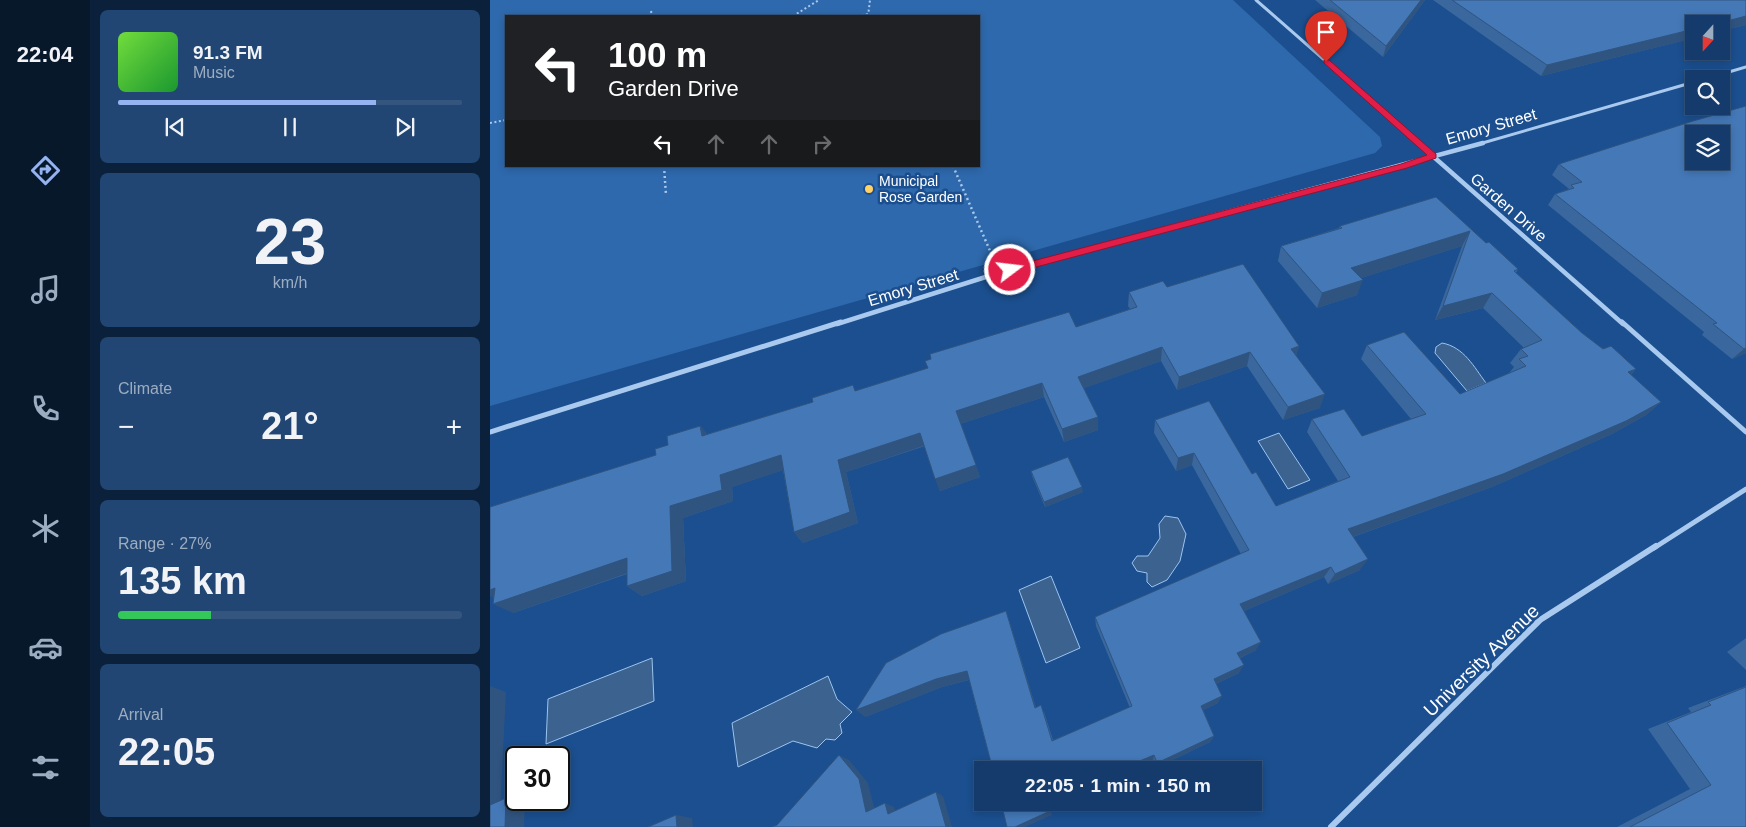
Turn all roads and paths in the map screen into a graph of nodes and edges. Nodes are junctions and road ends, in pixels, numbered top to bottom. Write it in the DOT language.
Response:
graph roads {
  1 [pos="819,0"];
  2 [pos="870,0"];
  3 [pos="1256,0"];
  4 [pos="651,10"];
  5 [pos="652,15"];
  6 [pos="795,15"];
  7 [pos="868,15"];
  8 [pos="1746,67"];
  9 [pos="1730,72"];
  10 [pos="1685,85"];
  11 [pos="505,120"];
  12 [pos="490,123"];
  13 [pos="1433,156"];
  14 [pos="664,167"];
  15 [pos="953,167"];
  16 [pos="666,195"];
  17 [pos="992,255"];
  18 [pos="490,432"];
  19 [pos="1746,432"];
  20 [pos="1746,489"];
  21 [pos="1331,827"];
  1 -- 6 [label="path"];
  2 -- 7 [label="path"];
  3 -- 13 [label="street, Garden Drive"];
  4 -- 5 [label="path"];
  8 -- 9 [label="street"];
  10 -- 13 [label="street, Emory Street"];
  11 -- 12 [label="path"];
  13 -- 18 [label="street, Emory Street"];
  13 -- 19 [label="street, Garden Drive"];
  14 -- 16 [label="path"];
  15 -- 17 [label="path"];
  20 -- 21 [label="street, University Avenue"];
}
